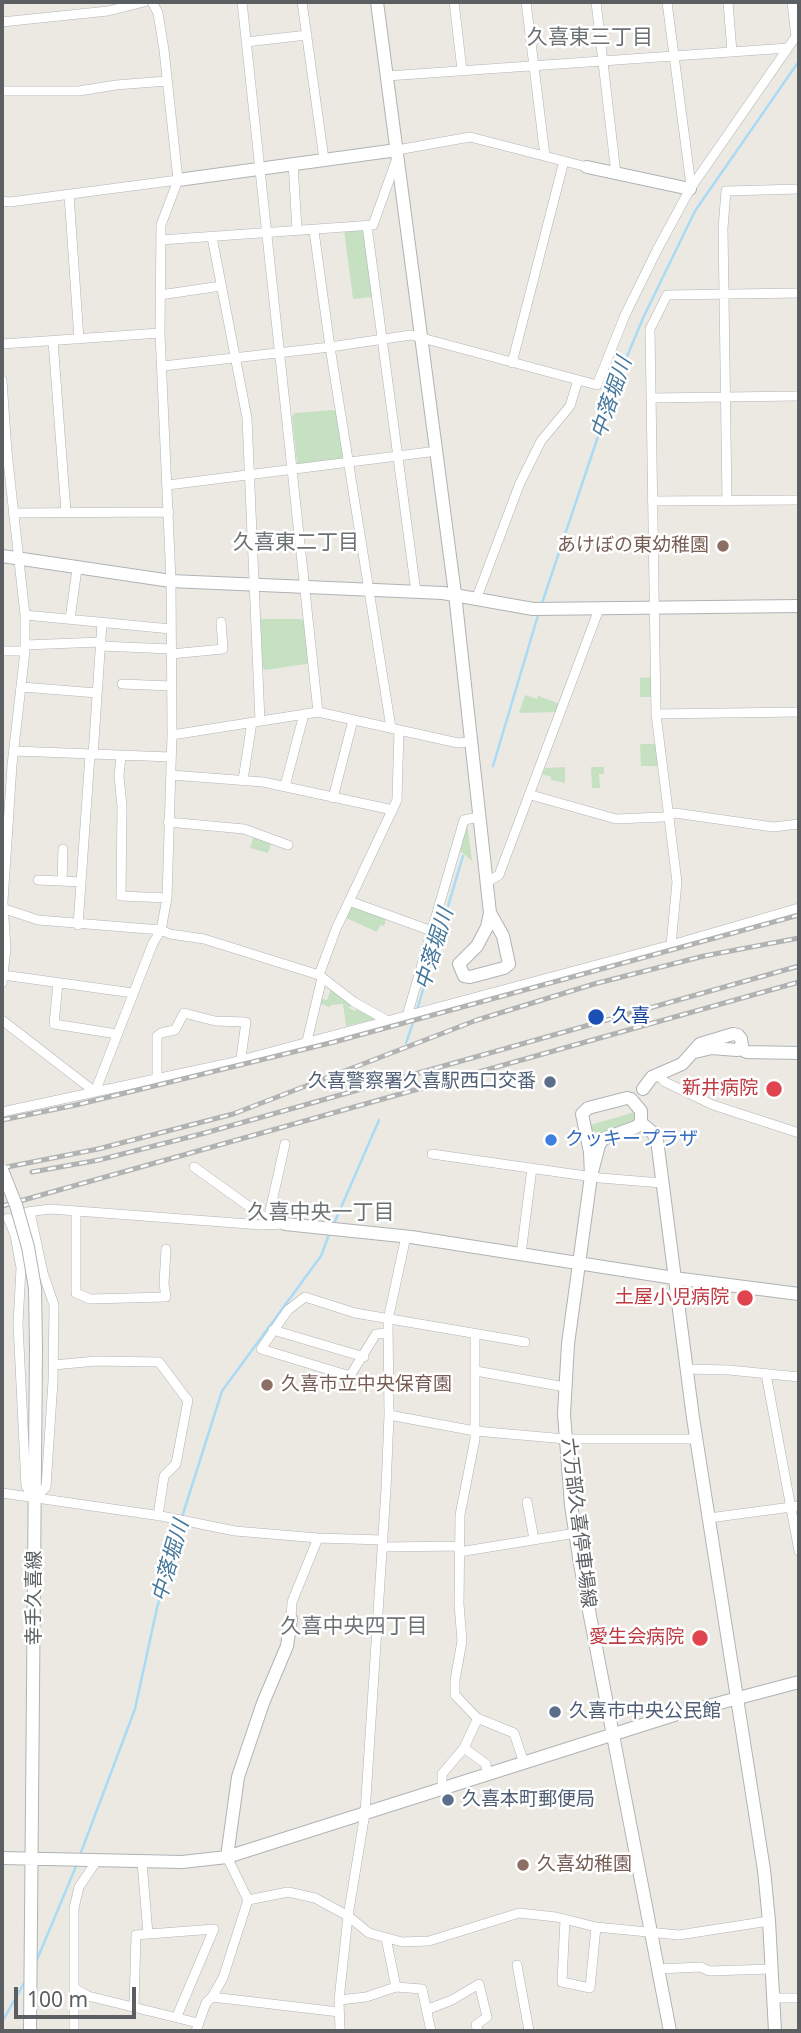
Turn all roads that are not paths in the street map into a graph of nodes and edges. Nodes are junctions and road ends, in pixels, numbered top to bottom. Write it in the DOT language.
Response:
graph roads {
  1 [pos="145,2"];
  2 [pos="152,2"];
  3 [pos="242,2"];
  4 [pos="302,2"];
  5 [pos="377,2"];
  6 [pos="454,2"];
  7 [pos="526,2"];
  8 [pos="596,2"];
  9 [pos="667,2"];
  10 [pos="728,2"];
  11 [pos="792,2"];
  12 [pos="2,22"];
  13 [pos="307,35"];
  14 [pos="798,35"];
  15 [pos="246,42"];
  16 [pos="788,48"];
  17 [pos="732,52"];
  18 [pos="674,56"];
  19 [pos="603,61"];
  20 [pos="534,65"];
  21 [pos="462,70"];
  22 [pos="387,76"];
  23 [pos="167,81"];
  24 [pos="2,91"];
  25 [pos="398,153"];
  26 [pos="545,156"];
  27 [pos="324,159"];
  28 [pos="564,162"];
  29 [pos="293,163"];
  30 [pos="587,167"];
  31 [pos="259,168"];
  32 [pos="616,174"];
  33 [pos="178,180"];
  34 [pos="691,187"];
  35 [pos="799,189"];
  36 [pos="69,195"];
  37 [pos="2,201"];
  38 [pos="367,226"];
  39 [pos="297,230"];
  40 [pos="314,231"];
  41 [pos="266,234"];
  42 [pos="212,237"];
  43 [pos="160,240"];
  44 [pos="221,286"];
  45 [pos="723,293"];
  46 [pos="799,293"];
  47 [pos="160,295"];
  48 [pos="160,333"];
  49 [pos="422,338"];
  50 [pos="79,339"];
  51 [pos="382,340"];
  52 [pos="53,341"];
  53 [pos="2,344"];
  54 [pos="330,347"];
  55 [pos="280,352"];
  56 [pos="234,357"];
  57 [pos="512,363"];
  58 [pos="163,366"];
  59 [pos="2,380"];
  60 [pos="578,380"];
  61 [pos="799,396"];
  62 [pos="725,397"];
  63 [pos="652,398"];
  64 [pos="437,451"];
  65 [pos="398,457"];
  66 [pos="349,463"];
  67 [pos="292,470"];
  68 [pos="248,475"];
  69 [pos="168,485"];
  70 [pos="799,500"];
  71 [pos="652,501"];
  72 [pos="727,501"];
  73 [pos="66,512"];
  74 [pos="169,512"];
  75 [pos="13,513"];
  76 [pos="2,556"];
  77 [pos="19,560"];
  78 [pos="77,569"];
  79 [pos="171,581"];
  80 [pos="254,585"];
  81 [pos="305,588"];
  82 [pos="370,591"];
  83 [pos="416,592"];
  84 [pos="456,594"];
  85 [pos="477,597"];
  86 [pos="799,606"];
  87 [pos="654,608"];
  88 [pos="599,609"];
  89 [pos="24,615"];
  90 [pos="70,619"];
  91 [pos="221,622"];
  92 [pos="102,623"];
  93 [pos="171,629"];
  94 [pos="101,644"];
  95 [pos="25,648"];
  96 [pos="2,651"];
  97 [pos="171,652"];
  98 [pos="122,684"];
  99 [pos="171,686"];
  100 [pos="22,687"];
  101 [pos="97,693"];
  102 [pos="318,712"];
  103 [pos="799,712"];
  104 [pos="304,714"];
  105 [pos="656,714"];
  106 [pos="353,720"];
  107 [pos="256,722"];
  108 [pos="395,729"];
  109 [pos="172,734"];
  110 [pos="471,742"];
  111 [pos="14,751"];
  112 [pos="92,755"];
  113 [pos="121,756"];
  114 [pos="171,757"];
  115 [pos="2,764"];
  116 [pos="12,765"];
  117 [pos="171,775"];
  118 [pos="243,780"];
  119 [pos="285,786"];
  120 [pos="531,795"];
  121 [pos="333,798"];
  122 [pos="393,810"];
  123 [pos="670,814"];
  124 [pos="479,817"];
  125 [pos="168,821"];
  126 [pos="799,824"];
  127 [pos="288,845"];
  128 [pos="63,849"];
  129 [pos="38,880"];
  130 [pos="62,881"];
  131 [pos="81,882"];
  132 [pos="487,882"];
  133 [pos="167,898"];
  134 [pos="349,901"];
  135 [pos="2,908"];
  136 [pos="799,908"];
  137 [pos="490,913"];
  138 [pos="78,925"];
  139 [pos="161,930"];
  140 [pos="432,931"];
  141 [pos="671,945"];
  142 [pos="320,977"];
  143 [pos="3,979"];
  144 [pos="58,983"];
  145 [pos="133,993"];
  146 [pos="409,1015"];
  147 [pos="2,1020"];
  148 [pos="388,1021"];
  149 [pos="117,1034"];
  150 [pos="307,1041"];
  151 [pos="799,1054"];
  152 [pos="241,1058"];
  153 [pos="657,1074"];
  154 [pos="157,1078"];
  155 [pos="643,1089"];
  156 [pos="95,1091"];
  157 [pos="627,1098"];
  158 [pos="2,1112"];
  159 [pos="641,1117"];
  160 [pos="585,1133"];
  161 [pos="799,1133"];
  162 [pos="605,1137"];
  163 [pos="285,1144"];
  164 [pos="432,1154"];
  165 [pos="194,1167"];
  166 [pos="532,1168"];
  167 [pos="2,1170"];
  168 [pos="591,1177"];
  169 [pos="662,1183"];
  170 [pos="30,1212"];
  171 [pos="76,1212"];
  172 [pos="5,1219"];
  173 [pos="275,1222"];
  174 [pos="406,1236"];
  175 [pos="166,1249"];
  176 [pos="521,1254"];
  177 [pos="579,1263"];
  178 [pos="674,1278"];
  179 [pos="799,1294"];
  180 [pos="388,1320"];
  181 [pos="273,1330"];
  182 [pos="388,1333"];
  183 [pos="475,1335"];
  184 [pos="525,1342"];
  185 [pos="363,1357"];
  186 [pos="54,1365"];
  187 [pos="687,1369"];
  188 [pos="476,1370"];
  189 [pos="766,1374"];
  190 [pos="799,1377"];
  191 [pos="565,1387"];
  192 [pos="389,1415"];
  193 [pos="475,1431"];
  194 [pos="696,1438"];
  195 [pos="566,1439"];
  196 [pos="2,1493"];
  197 [pos="35,1498"];
  198 [pos="527,1502"];
  199 [pos="796,1507"];
  200 [pos="158,1516"];
  201 [pos="709,1518"];
  202 [pos="576,1533"];
  203 [pos="318,1538"];
  204 [pos="534,1539"];
  205 [pos="383,1543"];
  206 [pos="459,1549"];
  207 [pos="799,1551"];
  208 [pos="291,1619"];
  209 [pos="799,1682"];
  210 [pos="737,1697"];
  211 [pos="477,1718"];
  212 [pos="612,1735"];
  213 [pos="464,1748"];
  214 [pos="524,1763"];
  215 [pos="487,1775"];
  216 [pos="442,1789"];
  217 [pos="365,1812"];
  218 [pos="226,1857"];
  219 [pos="2,1858"];
  220 [pos="33,1859"];
  221 [pos="96,1861"];
  222 [pos="142,1862"];
  223 [pos="248,1900"];
  224 [pos="348,1916"];
  225 [pos="565,1919"];
  226 [pos="769,1921"];
  227 [pos="596,1927"];
  228 [pos="651,1933"];
  229 [pos="148,1934"];
  230 [pos="386,1938"];
  231 [pos="517,1965"];
  232 [pos="658,1969"];
  233 [pos="772,1969"];
  234 [pos="396,1987"];
  235 [pos="74,1988"];
  236 [pos="212,1997"];
  237 [pos="774,1998"];
  238 [pos="799,1998"];
  239 [pos="339,2000"];
  240 [pos="134,2006"];
  241 [pos="426,2010"];
  242 [pos="339,2012"];
  243 [pos="177,2016"];
  244 [pos="197,2027"];
  245 [pos="30,2031"];
  246 [pos="74,2031"];
  247 [pos="340,2031"];
  248 [pos="430,2031"];
  249 [pos="478,2031"];
  250 [pos="529,2031"];
  251 [pos="670,2031"];
  252 [pos="775,2031"];
  1 -- 12 [label="street"];
  2 -- 23 [label="street"];
  3 -- 15 [label="street"];
  4 -- 13 [label="street"];
  5 -- 22 [label="street"];
  6 -- 21 [label="street"];
  7 -- 20 [label="street"];
  8 -- 19 [label="street"];
  9 -- 18 [label="street"];
  10 -- 17 [label="street"];
  11 -- 14 [label="street"];
  13 -- 15 [label="street"];
  13 -- 27 [label="street"];
  14 -- 16 [label="street"];
  15 -- 31 [label="street"];
  16 -- 17 [label="street"];
  16 -- 34 [label="street"];
  17 -- 18 [label="street"];
  18 -- 19 [label="street"];
  18 -- 34 [label="street"];
  19 -- 20 [label="street"];
  19 -- 32 [label="street"];
  20 -- 21 [label="street"];
  20 -- 26 [label="street"];
  21 -- 22 [label="street"];
  22 -- 25 [label="street"];
  23 -- 24 [label="street"];
  23 -- 33 [label="street"];
  25 -- 26 [label="street"];
  25 -- 27 [label="street"];
  25 -- 38 [label="street"];
  25 -- 49 [label="street"];
  26 -- 28 [label="street"];
  27 -- 29 [label="street"];
  28 -- 30 [label="street"];
  28 -- 57 [label="street"];
  29 -- 31 [label="street"];
  29 -- 39 [label="street"];
  30 -- 32 [label="street"];
  31 -- 33 [label="street"];
  31 -- 41 [label="street"];
  32 -- 34 [label="street"];
  33 -- 36 [label="street"];
  33 -- 43 [label="street"];
  34 -- 60 [label="street"];
  35 -- 45 [label="street"];
  36 -- 37 [label="street"];
  36 -- 50 [label="street"];
  38 -- 40 [label="street"];
  38 -- 51 [label="street"];
  39 -- 40 [label="street"];
  39 -- 41 [label="street"];
  40 -- 54 [label="street"];
  41 -- 42 [label="street"];
  41 -- 55 [label="street"];
  42 -- 43 [label="street"];
  42 -- 44 [label="street"];
  43 -- 47 [label="street"];
  44 -- 47 [label="street"];
  44 -- 56 [label="street"];
  45 -- 46 [label="street"];
  45 -- 62 [label="street"];
  45 -- 63 [label="street"];
  47 -- 48 [label="street"];
  48 -- 50 [label="street"];
  48 -- 58 [label="street"];
  49 -- 51 [label="street"];
  49 -- 57 [label="street"];
  49 -- 64 [label="street"];
  50 -- 52 [label="street"];
  51 -- 54 [label="street"];
  51 -- 65 [label="street"];
  52 -- 53 [label="street"];
  52 -- 73 [label="street"];
  54 -- 55 [label="street"];
  54 -- 66 [label="street"];
  55 -- 56 [label="street"];
  55 -- 67 [label="street"];
  56 -- 58 [label="street"];
  56 -- 68 [label="street"];
  57 -- 60 [label="street"];
  58 -- 69 [label="street"];
  59 -- 75 [label="street"];
  60 -- 85 [label="street"];
  61 -- 62 [label="street"];
  62 -- 63 [label="street"];
  62 -- 72 [label="street"];
  63 -- 71 [label="street"];
  64 -- 65 [label="street"];
  64 -- 84 [label="street"];
  65 -- 66 [label="street"];
  65 -- 83 [label="street"];
  66 -- 67 [label="street"];
  66 -- 82 [label="street"];
  67 -- 68 [label="street"];
  67 -- 81 [label="street"];
  68 -- 69 [label="street"];
  68 -- 80 [label="street"];
  69 -- 74 [label="street"];
  70 -- 72 [label="street"];
  71 -- 72 [label="street"];
  71 -- 87 [label="street"];
  73 -- 74 [label="street"];
  73 -- 75 [label="street"];
  74 -- 79 [label="street"];
  75 -- 77 [label="street"];
  76 -- 77 [label="street"];
  77 -- 78 [label="street"];
  77 -- 89 [label="street"];
  78 -- 79 [label="street"];
  78 -- 90 [label="street"];
  79 -- 80 [label="street"];
  79 -- 93 [label="street"];
  80 -- 81 [label="street"];
  80 -- 107 [label="street"];
  81 -- 82 [label="street"];
  81 -- 102 [label="street"];
  82 -- 83 [label="street"];
  82 -- 108 [label="street"];
  83 -- 84 [label="street"];
  84 -- 85 [label="street"];
  84 -- 110 [label="street"];
  85 -- 88 [label="street"];
  86 -- 87 [label="street"];
  87 -- 88 [label="street"];
  87 -- 105 [label="street"];
  88 -- 120 [label="street"];
  89 -- 90 [label="street"];
  89 -- 95 [label="street"];
  90 -- 92 [label="street"];
  91 -- 97 [label="street"];
  92 -- 93 [label="street"];
  92 -- 94 [label="street"];
  93 -- 97 [label="street"];
  94 -- 95 [label="street"];
  94 -- 97 [label="street"];
  94 -- 101 [label="street"];
  95 -- 96 [label="street"];
  95 -- 100 [label="street"];
  97 -- 99 [label="street"];
  98 -- 99 [label="street"];
  99 -- 109 [label="street"];
  100 -- 101 [label="street"];
  100 -- 111 [label="street"];
  101 -- 112 [label="street"];
  102 -- 104 [label="street"];
  102 -- 106 [label="street"];
  103 -- 105 [label="street"];
  104 -- 107 [label="street"];
  104 -- 119 [label="street"];
  105 -- 123 [label="street"];
  106 -- 108 [label="street"];
  106 -- 121 [label="street"];
  107 -- 109 [label="street"];
  107 -- 118 [label="street"];
  108 -- 110 [label="street"];
  108 -- 122 [label="street"];
  109 -- 114 [label="street"];
  110 -- 124 [label="street"];
  111 -- 112 [label="street"];
  111 -- 116 [label="street"];
  112 -- 113 [label="street"];
  112 -- 131 [label="street"];
  113 -- 114 [label="street"];
  113 -- 133 [label="street"];
  114 -- 117 [label="street"];
  115 -- 116 [label="street"];
  116 -- 135 [label="street"];
  117 -- 118 [label="street"];
  117 -- 125 [label="street"];
  118 -- 119 [label="street"];
  119 -- 121 [label="street"];
  120 -- 123 [label="street"];
  120 -- 132 [label="street"];
  121 -- 122 [label="street"];
  122 -- 134 [label="street"];
  123 -- 126 [label="street"];
  123 -- 141 [label="street"];
  124 -- 132 [label="street"];
  124 -- 140 [label="street"];
  125 -- 127 [label="street"];
  125 -- 133 [label="street"];
  128 -- 130 [label="street"];
  129 -- 130 [label="street"];
  130 -- 131 [label="street"];
  131 -- 138 [label="street"];
  132 -- 137 [label="street"];
  133 -- 139 [label="street"];
  134 -- 140 [label="street"];
  134 -- 142 [label="street"];
  135 -- 138 [label="street"];
  135 -- 143 [label="street"];
  136 -- 141 [label="street"];
  137 -- 137 [label="street"];
  138 -- 139 [label="street"];
  139 -- 142 [label="street"];
  139 -- 145 [label="street"];
  140 -- 146 [label="street"];
  141 -- 146 [label="street"];
  142 -- 148 [label="street"];
  142 -- 150 [label="street"];
  143 -- 144 [label="street"];
  144 -- 145 [label="street"];
  144 -- 149 [label="street"];
  145 -- 149 [label="street"];
  146 -- 148 [label="street"];
  147 -- 156 [label="street"];
  148 -- 150 [label="street"];
  149 -- 156 [label="street"];
  150 -- 152 [label="street"];
  151 -- 153 [label="street"];
  152 -- 154 [label="street"];
  152 -- 154 [label="street"];
  153 -- 155 [label="street"];
  153 -- 161 [label="street"];
  154 -- 156 [label="street"];
  155 -- 157 [label="street"];
  155 -- 159 [label="street"];
  156 -- 158 [label="street"];
  157 -- 159 [label="street"];
  157 -- 160 [label="street"];
  159 -- 162 [label="street"];
  159 -- 169 [label="street"];
  160 -- 162 [label="street"];
  160 -- 168 [label="street"];
  162 -- 168 [label="street"];
  163 -- 173 [label="street"];
  164 -- 166 [label="street"];
  165 -- 173 [label="street"];
  166 -- 168 [label="street"];
  166 -- 176 [label="street"];
  167 -- 197 [label="street, 幸手久喜線, bridge"];
  168 -- 169 [label="street"];
  168 -- 177 [label="street, 六万部久喜停車場線"];
  169 -- 178 [label="street"];
  170 -- 171 [label="street"];
  170 -- 172 [label="street"];
  170 -- 186 [label="street"];
  171 -- 173 [label="street"];
  171 -- 175 [label="street"];
  172 -- 197 [label="street"];
  173 -- 174 [label="street"];
  174 -- 176 [label="street"];
  174 -- 180 [label="street"];
  176 -- 177 [label="street"];
  177 -- 178 [label="street"];
  177 -- 191 [label="street, 六万部久喜停車場線"];
  178 -- 179 [label="street"];
  178 -- 187 [label="street"];
  180 -- 181 [label="street"];
  180 -- 182 [label="street"];
  180 -- 183 [label="street"];
  181 -- 185 [label="street"];
  181 -- 185 [label="street"];
  182 -- 185 [label="street"];
  182 -- 192 [label="street"];
  183 -- 184 [label="street"];
  183 -- 188 [label="street"];
  186 -- 197 [label="street"];
  186 -- 200 [label="street"];
  187 -- 189 [label="street"];
  187 -- 194 [label="street"];
  188 -- 191 [label="street"];
  188 -- 193 [label="street"];
  189 -- 190 [label="street"];
  189 -- 199 [label="street"];
  191 -- 195 [label="street, 六万部久喜停車場線"];
  192 -- 193 [label="street"];
  192 -- 205 [label="street"];
  193 -- 195 [label="street"];
  193 -- 206 [label="street"];
  194 -- 195 [label="street"];
  194 -- 201 [label="street"];
  195 -- 202 [label="street, 六万部久喜停車場線"];
  196 -- 197 [label="street"];
  197 -- 200 [label="street"];
  197 -- 220 [label="street, 幸手久喜線"];
  198 -- 204 [label="street"];
  199 -- 201 [label="street"];
  199 -- 207 [label="street"];
  200 -- 203 [label="street"];
  201 -- 210 [label="street"];
  202 -- 204 [label="street"];
  202 -- 212 [label="street, 六万部久喜停車場線"];
  203 -- 205 [label="street"];
  203 -- 208 [label="street"];
  204 -- 206 [label="street"];
  205 -- 206 [label="street"];
  205 -- 217 [label="street"];
  206 -- 211 [label="street"];
  208 -- 218 [label="street"];
  209 -- 210 [label="street"];
  210 -- 212 [label="street"];
  210 -- 226 [label="street"];
  211 -- 213 [label="street"];
  211 -- 214 [label="street"];
  212 -- 214 [label="street"];
  212 -- 228 [label="street, 六万部久喜停車場線"];
  213 -- 215 [label="street"];
  213 -- 216 [label="street"];
  214 -- 215 [label="street"];
  215 -- 216 [label="street"];
  216 -- 217 [label="street"];
  217 -- 218 [label="street"];
  217 -- 224 [label="street"];
  218 -- 222 [label="street"];
  218 -- 223 [label="street"];
  219 -- 220 [label="street"];
  220 -- 221 [label="street"];
  220 -- 245 [label="street, 幸手久喜線"];
  221 -- 222 [label="street"];
  221 -- 235 [label="street"];
  222 -- 229 [label="street"];
  223 -- 224 [label="street"];
  223 -- 236 [label="street"];
  224 -- 230 [label="street"];
  224 -- 239 [label="street"];
  225 -- 227 [label="street"];
  225 -- 227 [label="street"];
  225 -- 230 [label="street"];
  226 -- 228 [label="street"];
  226 -- 233 [label="street"];
  227 -- 228 [label="street"];
  228 -- 232 [label="street, 六万部久喜停車場線"];
  229 -- 240 [label="street"];
  229 -- 243 [label="street"];
  230 -- 234 [label="street"];
  231 -- 250 [label="street"];
  232 -- 233 [label="street"];
  232 -- 251 [label="street, 六万部久喜停車場線"];
  233 -- 237 [label="street"];
  234 -- 239 [label="street"];
  234 -- 241 [label="street"];
  235 -- 240 [label="street"];
  235 -- 246 [label="street"];
  236 -- 242 [label="street"];
  236 -- 244 [label="street"];
  237 -- 238 [label="street"];
  237 -- 252 [label="street"];
  239 -- 242 [label="street"];
  240 -- 243 [label="street"];
  241 -- 248 [label="street"];
  241 -- 249 [label="street"];
  242 -- 247 [label="street"];
  243 -- 244 [label="street"];
}
